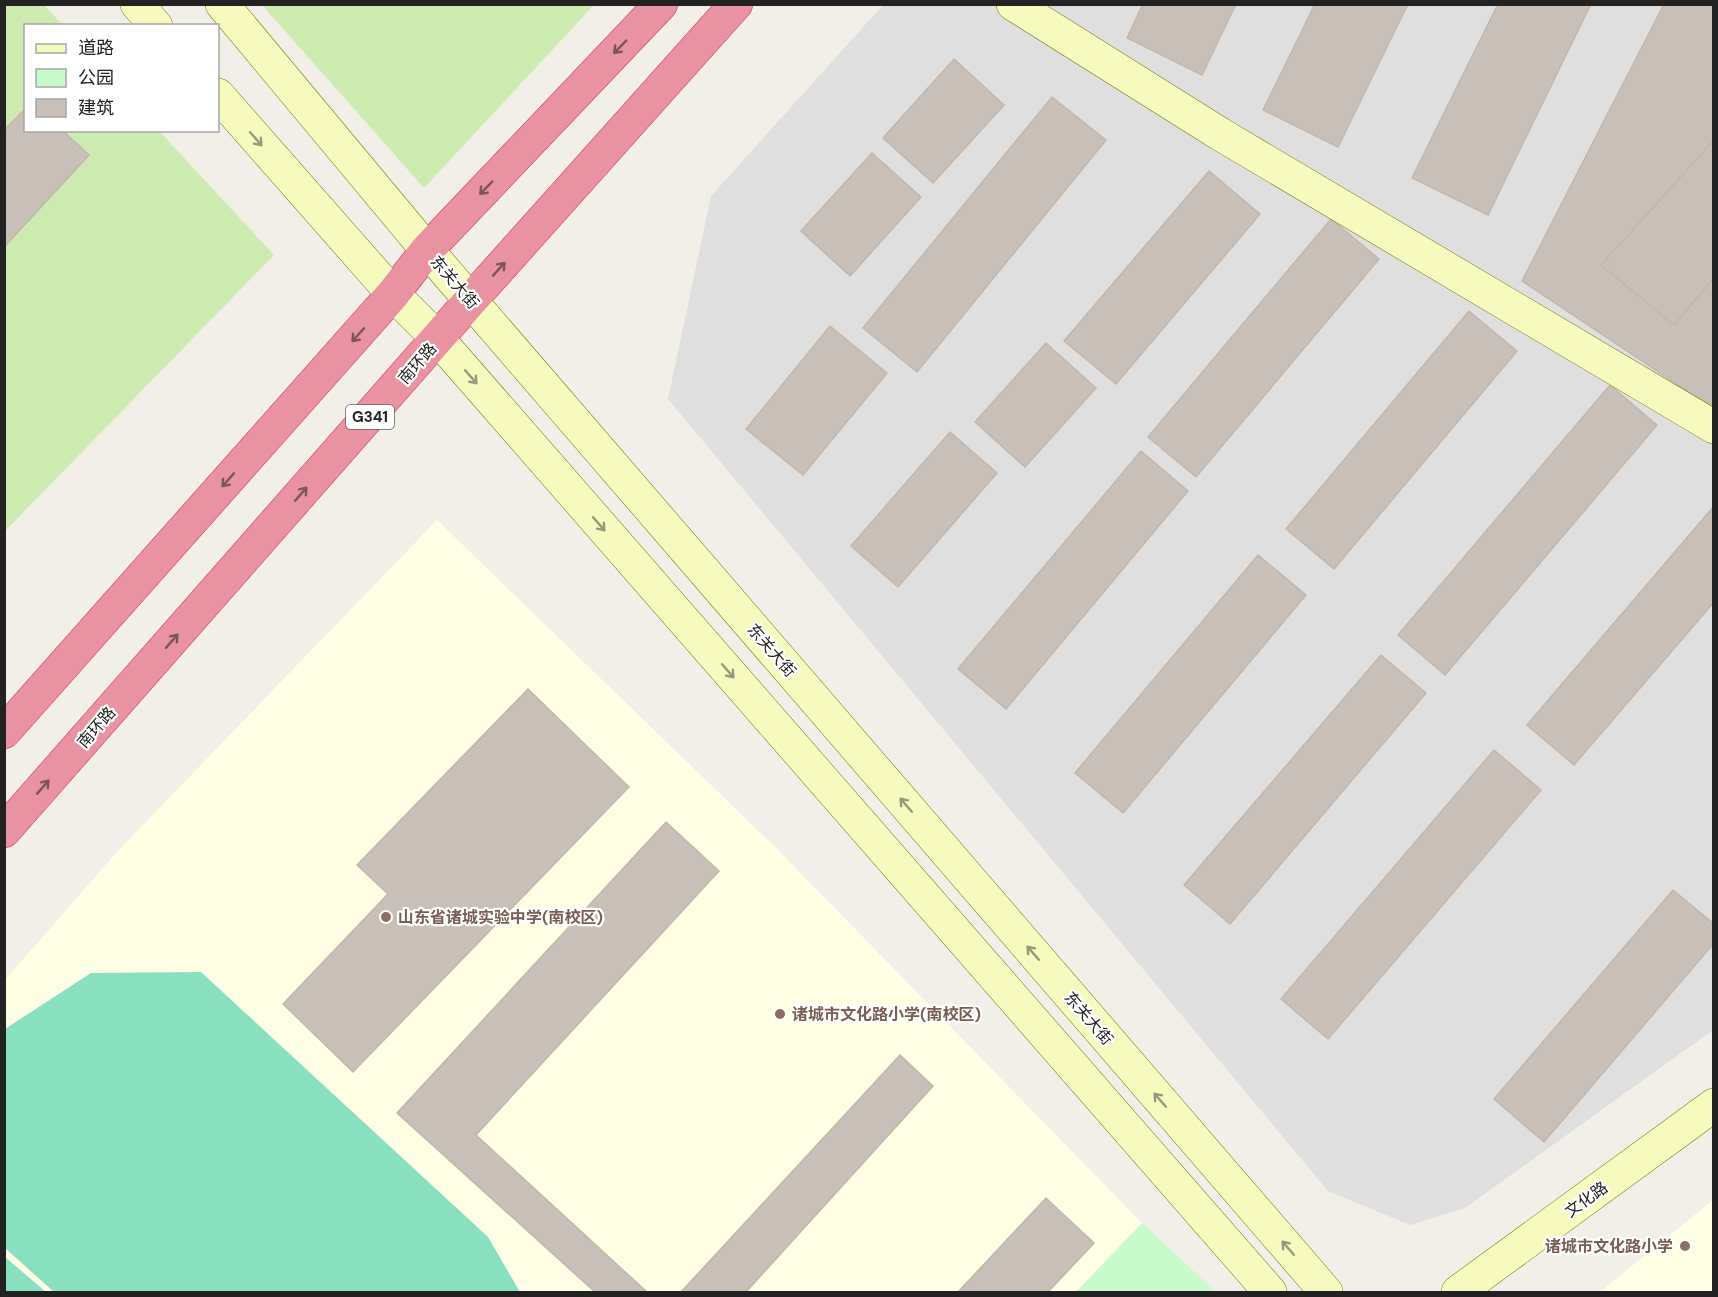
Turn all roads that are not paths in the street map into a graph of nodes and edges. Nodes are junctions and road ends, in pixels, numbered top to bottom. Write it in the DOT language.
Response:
graph roads {
  1 [pos="137,4"];
  2 [pos="222,4"];
  3 [pos="661,4"];
  4 [pos="736,4"];
  5 [pos="1013,4"];
  6 [pos="154,24"];
  7 [pos="219,96"];
  8 [pos="427,250"];
  9 [pos="393,294"];
  10 [pos="471,300"];
  11 [pos="438,339"];
  12 [pos="1713,427"];
  13 [pos="4,732"];
  14 [pos="4,831"];
  15 [pos="1713,1105"];
  16 [pos="1270,1293"];
  17 [pos="1326,1293"];
  18 [pos="1458,1293"];
  1 -- 6 [label="main road"];
  2 -- 8 [label="main road, 东关大街"];
  3 -- 8 [label="highway, one-way"];
  10 -- 4 [label="highway, 南环路 / G341, one-way"];
  5 -- 12 [label="main road"];
  7 -- 9 [label="main road, one-way"];
  8 -- 9 [label="highway"];
  8 -- 10 [label="main road, 东关大街"];
  9 -- 11 [label="main road"];
  9 -- 13 [label="highway, one-way"];
  10 -- 11 [label="highway, 南环路 / G341"];
  17 -- 10 [label="main road, 东关大街, one-way"];
  14 -- 11 [label="highway, 南环路 / G341, one-way"];
  11 -- 16 [label="main road, one-way"];
  15 -- 18 [label="main road, 文化路"];
}
